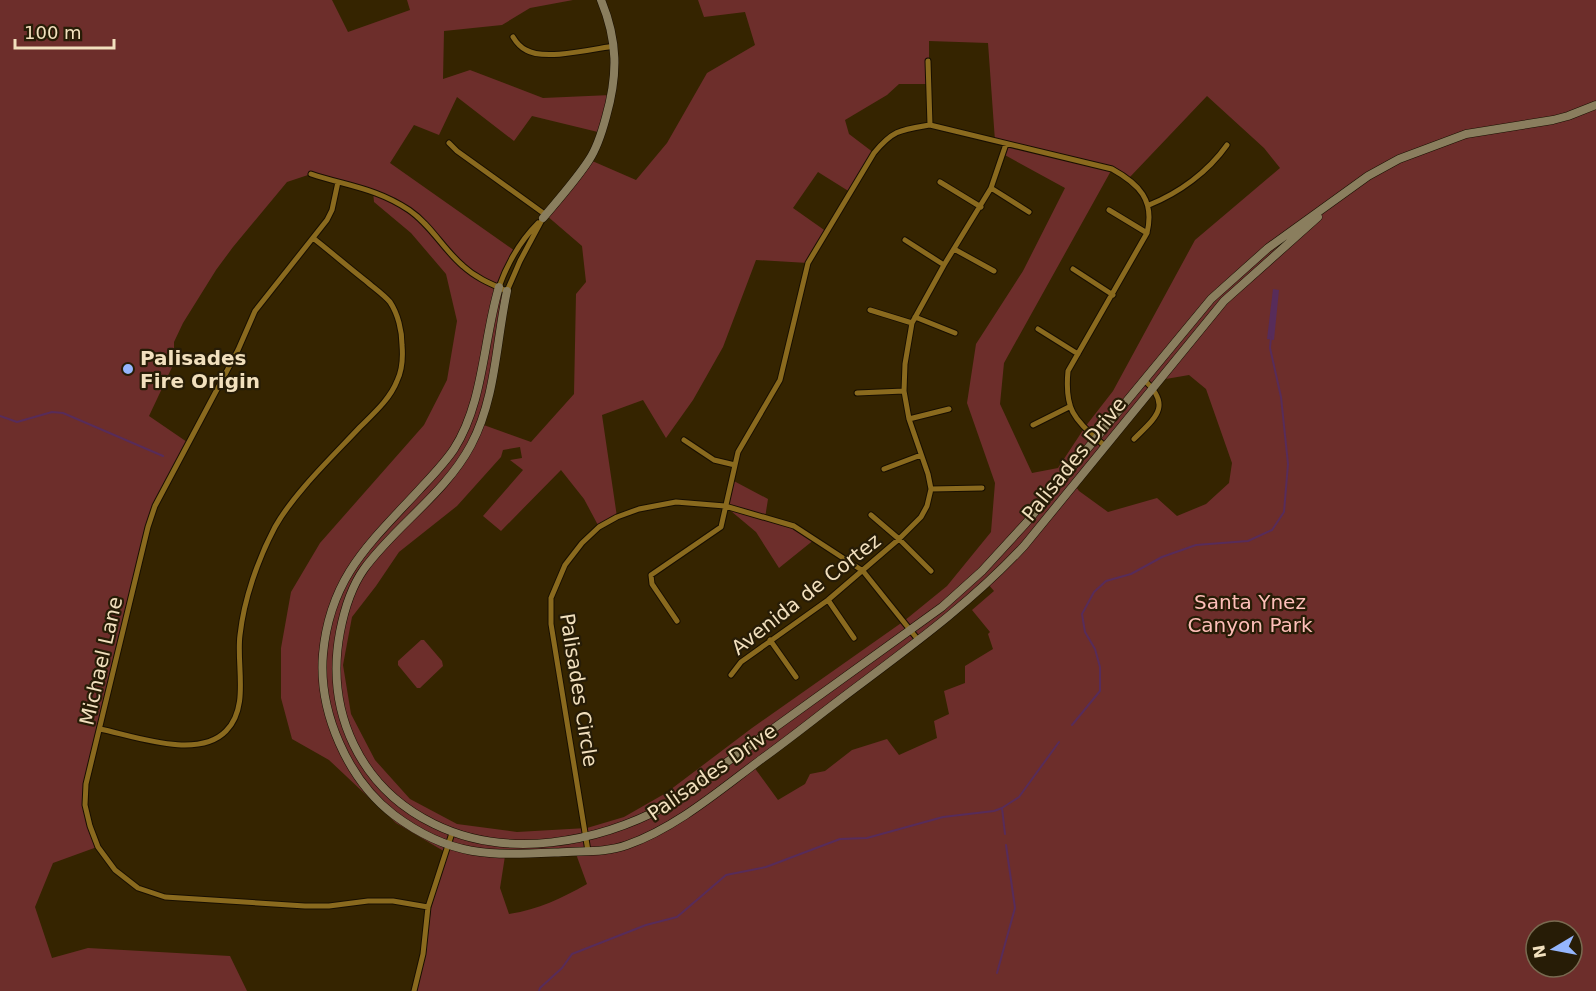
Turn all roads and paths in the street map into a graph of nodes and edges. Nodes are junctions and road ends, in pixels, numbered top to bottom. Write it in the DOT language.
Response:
graph roads {
  1 [pos="602,0"];
  2 [pos="513,37"];
  3 [pos="615,46"];
  4 [pos="928,61"];
  5 [pos="1596,105"];
  6 [pos="930,125"];
  7 [pos="449,143"];
  8 [pos="1006,144"];
  9 [pos="1227,145"];
  10 [pos="310,174"];
  11 [pos="1368,176"];
  12 [pos="338,182"];
  13 [pos="940,182"];
  14 [pos="991,188"];
  15 [pos="1149,205"];
  16 [pos="981,207"];
  17 [pos="1109,210"];
  18 [pos="1029,212"];
  19 [pos="544,216"];
  20 [pos="1147,233"];
  21 [pos="313,238"];
  22 [pos="904,240"];
  23 [pos="954,249"];
  24 [pos="944,265"];
  25 [pos="1073,269"];
  26 [pos="994,271"];
  27 [pos="503,289"];
  28 [pos="1113,295"];
  29 [pos="870,310"];
  30 [pos="915,317"];
  31 [pos="912,324"];
  32 [pos="1038,329"];
  33 [pos="955,333"];
  34 [pos="1078,354"];
  35 [pos="1144,380"];
  36 [pos="1153,388"];
  37 [pos="904,391"];
  38 [pos="857,393"];
  39 [pos="1069,407"];
  40 [pos="949,409"];
  41 [pos="909,418"];
  42 [pos="1033,424"];
  43 [pos="1096,437"];
  44 [pos="1134,439"];
  45 [pos="684,440"];
  46 [pos="1106,446"];
  47 [pos="921,455"];
  48 [pos="735,465"];
  49 [pos="884,469"];
  50 [pos="982,488"];
  51 [pos="931,489"];
  52 [pos="725,506"];
  53 [pos="871,515"];
  54 [pos="899,539"];
  55 [pos="863,571"];
  56 [pos="931,571"];
  57 [pos="982,571"];
  58 [pos="991,580"];
  59 [pos="828,600"];
  60 [pos="677,621"];
  61 [pos="911,629"];
  62 [pos="854,638"];
  63 [pos="770,640"];
  64 [pos="919,641"];
  65 [pos="731,675"];
  66 [pos="796,677"];
  67 [pos="100,729"];
  68 [pos="452,833"];
  69 [pos="587,836"];
  70 [pos="449,845"];
  71 [pos="588,851"];
  72 [pos="428,907"];
  73 [pos="414,991"];
  1 -- 3 [label="street, Palisades Drive"];
  2 -- 3 [label="street"];
  3 -- 19 [label="street, Palisades Drive"];
  4 -- 6 [label="street"];
  5 -- 11 [label="street, Palisades Drive"];
  6 -- 8 [label="street"];
  6 -- 48 [label="street"];
  7 -- 19 [label="street"];
  8 -- 14 [label="street"];
  8 -- 15 [label="street"];
  9 -- 15 [label="street"];
  10 -- 12 [label="street"];
  11 -- 35 [label="street, Palisades Drive"];
  11 -- 36 [label="street, Palisades Drive"];
  12 -- 21 [label="street, Michael Lane"];
  12 -- 27 [label="street"];
  13 -- 16 [label="street"];
  14 -- 16 [label="street"];
  14 -- 18 [label="street"];
  15 -- 20 [label="street"];
  16 -- 23 [label="street"];
  17 -- 20 [label="street"];
  19 -- 27 [label="street, Palisades Drive"];
  20 -- 28 [label="street"];
  21 -- 67 [label="street, Michael Lane"];
  21 -- 67 [label="street"];
  22 -- 24 [label="street"];
  23 -- 24 [label="street"];
  23 -- 26 [label="street"];
  24 -- 30 [label="street"];
  25 -- 28 [label="street"];
  27 -- 68 [label="street, Palisades Drive"];
  27 -- 70 [label="street, Palisades Drive"];
  28 -- 34 [label="street"];
  29 -- 31 [label="street"];
  30 -- 31 [label="street"];
  30 -- 33 [label="street"];
  31 -- 37 [label="street"];
  32 -- 34 [label="street"];
  34 -- 39 [label="street"];
  35 -- 36 [label="street"];
  35 -- 43 [label="street, Palisades Drive"];
  36 -- 44 [label="street"];
  36 -- 46 [label="street, Palisades Drive"];
  37 -- 38 [label="street"];
  37 -- 41 [label="street"];
  39 -- 42 [label="street"];
  39 -- 43 [label="street"];
  40 -- 41 [label="street"];
  41 -- 47 [label="street"];
  43 -- 46 [label="street"];
  43 -- 57 [label="street, Palisades Drive"];
  45 -- 48 [label="street"];
  46 -- 58 [label="street, Palisades Drive"];
  47 -- 49 [label="street"];
  47 -- 51 [label="street"];
  48 -- 52 [label="street"];
  50 -- 51 [label="street"];
  51 -- 54 [label="street, Avenida de Cortez"];
  52 -- 55 [label="street, Palisades Circle"];
  52 -- 60 [label="street"];
  52 -- 69 [label="street, Palisades Circle"];
  53 -- 54 [label="street"];
  54 -- 55 [label="street, Avenida de Cortez"];
  54 -- 56 [label="street"];
  55 -- 59 [label="street, Avenida de Cortez"];
  55 -- 61 [label="street, Palisades Circle"];
  57 -- 58 [label="street"];
  57 -- 61 [label="street, Palisades Drive"];
  58 -- 64 [label="street, Palisades Drive"];
  59 -- 62 [label="street"];
  59 -- 63 [label="street, Avenida de Cortez"];
  61 -- 64 [label="street, Palisades Circle"];
  61 -- 69 [label="street, Palisades Drive"];
  63 -- 65 [label="street, Avenida de Cortez"];
  63 -- 66 [label="street"];
  64 -- 71 [label="street, Palisades Drive"];
  67 -- 72 [label="street, Michael Lane"];
  68 -- 69 [label="street, Palisades Drive"];
  68 -- 70 [label="street"];
  69 -- 71 [label="street, Palisades Circle"];
  70 -- 71 [label="street, Palisades Drive"];
  70 -- 72 [label="street"];
  72 -- 73 [label="street"];
}
